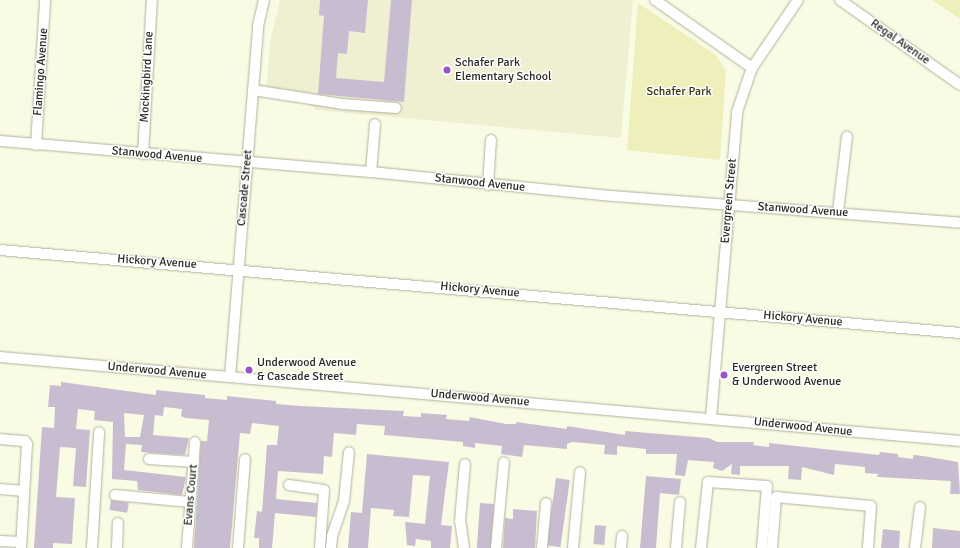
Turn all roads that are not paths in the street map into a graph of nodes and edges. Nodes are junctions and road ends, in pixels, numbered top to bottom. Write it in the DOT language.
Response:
graph roads {
  1 [pos="45,0"];
  2 [pos="152,0"];
  3 [pos="264,0"];
  4 [pos="655,0"];
  5 [pos="798,0"];
  6 [pos="840,0"];
  7 [pos="752,68"];
  8 [pos="960,85"];
  9 [pos="253,90"];
  10 [pos="396,108"];
  11 [pos="375,124"];
  12 [pos="847,137"];
  13 [pos="491,140"];
  14 [pos="0,142"];
  15 [pos="36,145"];
  16 [pos="143,154"];
  17 [pos="247,163"];
  18 [pos="371,172"];
  19 [pos="488,184"];
  20 [pos="728,204"];
  21 [pos="838,212"];
  22 [pos="960,223"];
  23 [pos="0,250"];
  24 [pos="238,268"];
  25 [pos="719,312"];
  26 [pos="960,333"];
  27 [pos="0,357"];
  28 [pos="230,377"];
  29 [pos="711,418"];
  30 [pos="99,432"];
  31 [pos="0,439"];
  32 [pos="960,441"];
  33 [pos="196,442"];
  34 [pos="349,452"];
  35 [pos="149,459"];
  36 [pos="245,459"];
  37 [pos="194,462"];
  38 [pos="504,462"];
  39 [pos="464,464"];
  40 [pos="580,472"];
  41 [pos="289,485"];
  42 [pos="0,490"];
  43 [pos="24,491"];
  44 [pos="116,495"];
  45 [pos="190,502"];
  46 [pos="680,502"];
  47 [pos="546,503"];
  48 [pos="920,507"];
  49 [pos="118,523"];
  50 [pos="622,536"];
  51 [pos="0,541"];
  52 [pos="21,545"];
  53 [pos="92,548"];
  54 [pos="117,548"];
  55 [pos="187,548"];
  56 [pos="238,548"];
  57 [pos="320,548"];
  58 [pos="332,548"];
  59 [pos="464,548"];
  60 [pos="496,548"];
  61 [pos="542,548"];
  62 [pos="574,548"];
  63 [pos="621,548"];
  64 [pos="676,548"];
  65 [pos="701,548"];
  66 [pos="762,548"];
  67 [pos="772,548"];
  68 [pos="868,548"];
  69 [pos="915,548"];
  1 -- 15 [label="street, Flamingo Avenue"];
  2 -- 16 [label="street, Mockingbird Lane"];
  3 -- 9 [label="street, Cascade Street"];
  4 -- 7 [label="street"];
  5 -- 7 [label="street, Evergreen Street"];
  6 -- 8 [label="street, Regal Avenue"];
  7 -- 20 [label="street, Evergreen Street"];
  9 -- 10 [label="street"];
  9 -- 17 [label="street, Cascade Street"];
  11 -- 18 [label="street"];
  12 -- 21 [label="street"];
  13 -- 19 [label="street"];
  14 -- 15 [label="street, Stanwood Avenue"];
  15 -- 16 [label="street, Stanwood Avenue"];
  16 -- 17 [label="street, Stanwood Avenue"];
  17 -- 18 [label="street, Stanwood Avenue"];
  17 -- 24 [label="street, Cascade Street"];
  18 -- 19 [label="street, Stanwood Avenue"];
  19 -- 20 [label="street, Stanwood Avenue"];
  20 -- 21 [label="street, Stanwood Avenue"];
  20 -- 25 [label="street, Evergreen Street"];
  21 -- 22 [label="street, Stanwood Avenue"];
  23 -- 24 [label="street, Hickory Avenue"];
  24 -- 25 [label="street, Hickory Avenue"];
  24 -- 28 [label="street, Cascade Street"];
  25 -- 26 [label="street, Hickory Avenue"];
  25 -- 29 [label="street, Evergreen Street"];
  27 -- 28 [label="street, Underwood Avenue"];
  28 -- 29 [label="street, Underwood Avenue"];
  29 -- 32 [label="street, Underwood Avenue"];
  30 -- 53 [label="street"];
  31 -- 43 [label="street"];
  33 -- 37 [label="street, Evans Court"];
  34 -- 58 [label="street"];
  35 -- 37 [label="street"];
  36 -- 56 [label="street"];
  37 -- 45 [label="street, Evans Court"];
  38 -- 60 [label="street"];
  39 -- 59 [label="street"];
  40 -- 62 [label="street"];
  41 -- 57 [label="street"];
  42 -- 43 [label="street"];
  43 -- 52 [label="street"];
  44 -- 45 [label="street"];
  45 -- 55 [label="street, Evans Court"];
  46 -- 64 [label="street"];
  47 -- 61 [label="street"];
  48 -- 69 [label="street"];
  49 -- 54 [label="street"];
  50 -- 63 [label="street"];
  51 -- 52 [label="street"];
  65 -- 66 [label="street"];
  67 -- 68 [label="street"];
}
